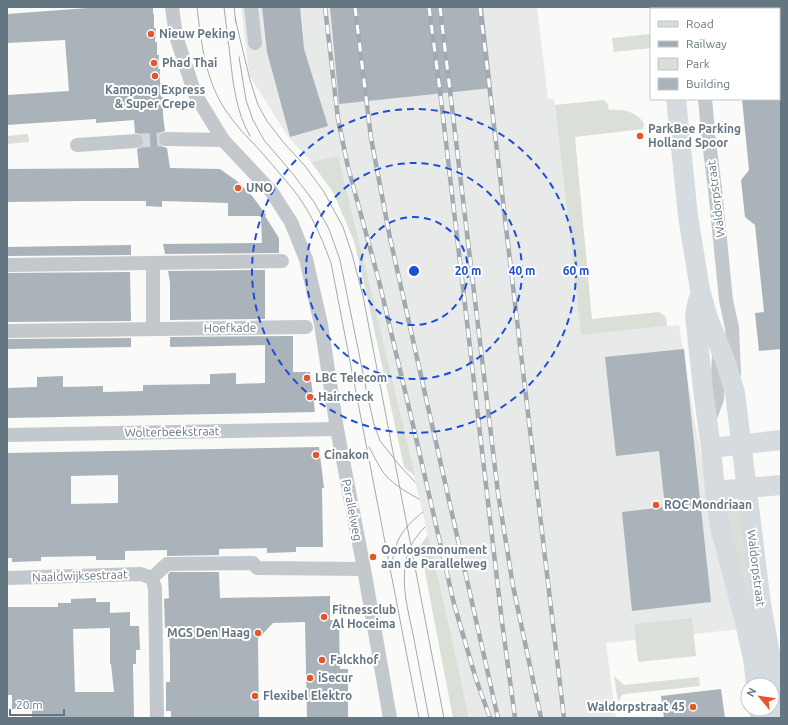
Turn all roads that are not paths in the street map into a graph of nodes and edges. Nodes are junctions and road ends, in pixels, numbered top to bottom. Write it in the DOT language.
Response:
graph roads {
  1 [pos="172,7"];
  2 [pos="251,7"];
  3 [pos="255,43"];
  4 [pos="676,100"];
  5 [pos="705,100"];
  6 [pos="166,139"];
  7 [pos="223,140"];
  8 [pos="136,141"];
  9 [pos="77,145"];
  10 [pos="282,261"];
  11 [pos="152,263"];
  12 [pos="7,266"];
  13 [pos="700,290"];
  14 [pos="726,300"];
  15 [pos="306,327"];
  16 [pos="153,329"];
  17 [pos="7,331"];
  18 [pos="719,345"];
  19 [pos="735,393"];
  20 [pos="708,424"];
  21 [pos="337,429"];
  22 [pos="7,435"];
  23 [pos="781,440"];
  24 [pos="741,444"];
  25 [pos="711,448"];
  26 [pos="781,485"];
  27 [pos="746,488"];
  28 [pos="715,491"];
  29 [pos="364,568"];
  30 [pos="7,578"];
  31 [pos="152,578"];
  32 [pos="755,677"];
  33 [pos="157,718"];
  34 [pos="390,718"];
  35 [pos="778,718"];
  1 -- 7 [label="street, Parallelweg"];
  2 -- 3 [label="street"];
  4 -- 13 [label="street, Waldorpstraat"];
  5 -- 14 [label="street, Waldorpstraat"];
  6 -- 7 [label="street"];
  7 -- 21 [label="street, Parallelweg"];
  8 -- 9 [label="street"];
  10 -- 11 [label="street"];
  11 -- 12 [label="street"];
  11 -- 16 [label="street"];
  13 -- 18 [label="street, Waldorpstraat"];
  13 -- 20 [label="street, Waldorpstraat"];
  14 -- 18 [label="street, Waldorpstraat"];
  14 -- 19 [label="street, Waldorpstraat"];
  15 -- 16 [label="street, Hoefkade"];
  16 -- 17 [label="street, Hoefkade"];
  18 -- 19 [label="street, Waldorpstraat"];
  18 -- 20 [label="street, Waldorpstraat"];
  19 -- 24 [label="street, Waldorpstraat"];
  20 -- 25 [label="street, Waldorpstraat"];
  21 -- 22 [label="street, Wolterbeekstraat"];
  21 -- 29 [label="street, Parallelweg"];
  23 -- 24 [label="street"];
  24 -- 25 [label="street"];
  24 -- 27 [label="street, Waldorpstraat"];
  25 -- 28 [label="street, Waldorpstraat"];
  26 -- 27 [label="street"];
  27 -- 28 [label="street"];
  27 -- 35 [label="street, Waldorpstraat"];
  28 -- 32 [label="street, Waldorpstraat"];
  29 -- 31 [label="street"];
  29 -- 34 [label="street, Parallelweg"];
  30 -- 31 [label="street, Naaldwijksestraat"];
  31 -- 33 [label="street"];
}
